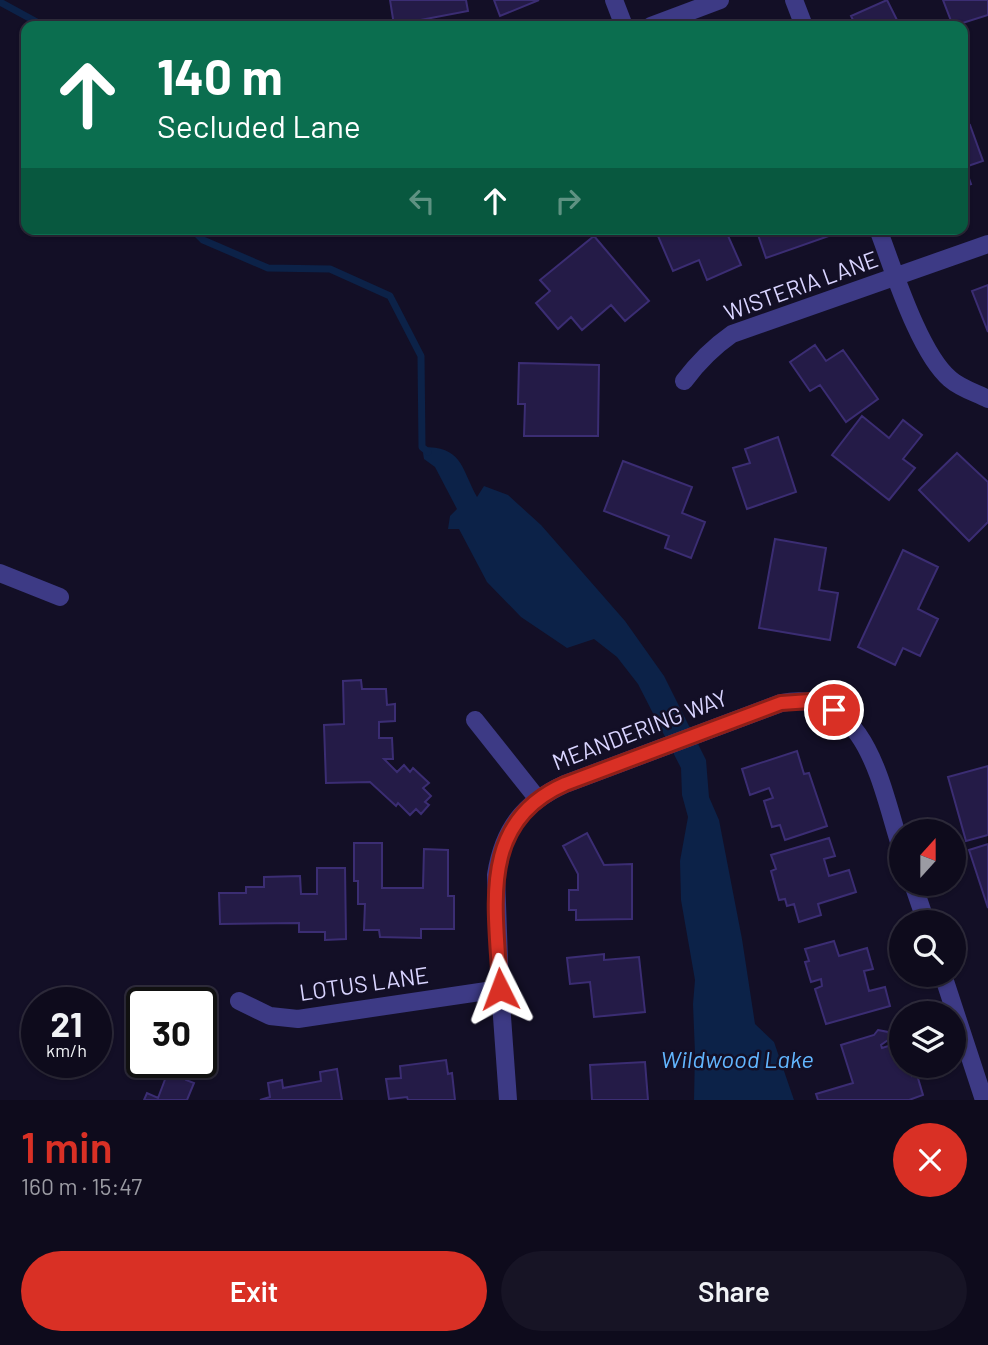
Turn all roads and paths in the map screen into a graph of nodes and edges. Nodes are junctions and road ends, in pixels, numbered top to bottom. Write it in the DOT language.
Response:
graph roads {
  1 [pos="614,0"];
  2 [pos="720,0"];
  3 [pos="794,0"];
  4 [pos="622,21"];
  5 [pos="664,21"];
  6 [pos="802,21"];
  7 [pos="880,235"];
  8 [pos="988,244"];
  9 [pos="896,278"];
  10 [pos="684,381"];
  11 [pos="988,399"];
  12 [pos="0,573"];
  13 [pos="60,597"];
  14 [pos="475,720"];
  15 [pos="537,798"];
  16 [pos="892,819"];
  17 [pos="947,987"];
  18 [pos="500,989"];
  19 [pos="239,1002"];
  20 [pos="509,1100"];
  21 [pos="984,1100"];
  1 -- 4 [label="street"];
  2 -- 5 [label="street"];
  3 -- 6 [label="street"];
  7 -- 9 [label="street"];
  8 -- 9 [label="street, WISTERIA LANE"];
  9 -- 10 [label="street, WISTERIA LANE"];
  9 -- 11 [label="street"];
  12 -- 13 [label="street"];
  14 -- 15 [label="street"];
  15 -- 16 [label="street, MEANDERING WAY"];
  15 -- 18 [label="street, MEANDERING WAY"];
  17 -- 21 [label="street"];
  18 -- 19 [label="street, LOTUS LANE"];
  18 -- 20 [label="street, MEANDERING WAY"];
}
